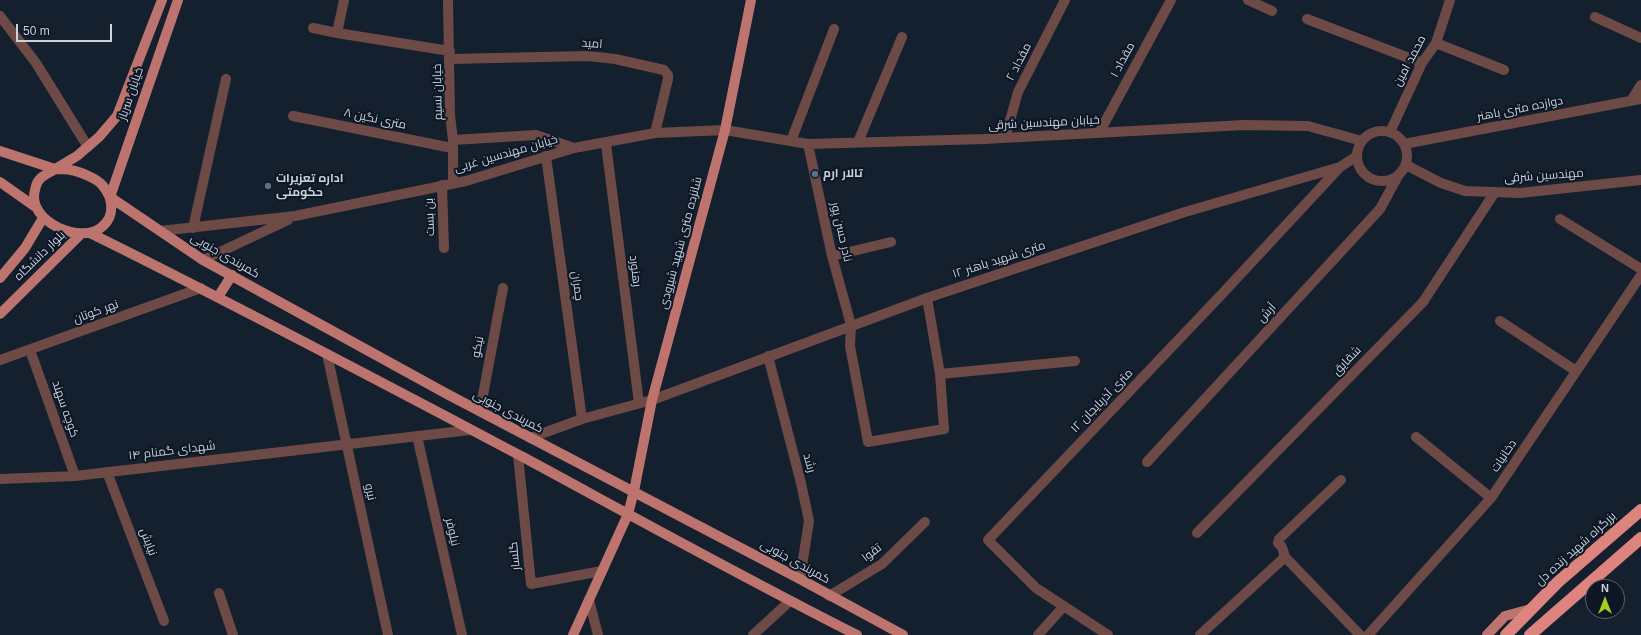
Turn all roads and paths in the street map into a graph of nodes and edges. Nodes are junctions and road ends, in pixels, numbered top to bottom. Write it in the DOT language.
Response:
graph roads {
  1 [pos="178,0"];
  2 [pos="344,0"];
  3 [pos="448,0"];
  4 [pos="751,0"];
  5 [pos="1065,0"];
  6 [pos="1171,0"];
  7 [pos="1248,0"];
  8 [pos="1450,0"];
  9 [pos="161,2"];
  10 [pos="174,11"];
  11 [pos="1272,11"];
  12 [pos="0,16"];
  13 [pos="1595,17"];
  14 [pos="1307,19"];
  15 [pos="314,28"];
  16 [pos="834,29"];
  17 [pos="337,34"];
  18 [pos="902,37"];
  19 [pos="1641,38"];
  20 [pos="1436,43"];
  21 [pos="450,55"];
  22 [pos="1422,63"];
  23 [pos="1504,70"];
  24 [pos="226,79"];
  25 [pos="1641,85"];
  26 [pos="1636,100"];
  27 [pos="293,116"];
  28 [pos="725,130"];
  29 [pos="1390,132"];
  30 [pos="655,133"];
  31 [pos="1099,133"];
  32 [pos="1005,138"];
  33 [pos="791,141"];
  34 [pos="1362,141"];
  35 [pos="858,142"];
  36 [pos="453,144"];
  37 [pos="606,144"];
  38 [pos="808,144"];
  39 [pos="1404,144"];
  40 [pos="88,147"];
  41 [pos="574,148"];
  42 [pos="0,151"];
  43 [pos="546,156"];
  44 [pos="1357,156"];
  45 [pos="1406,165"];
  46 [pos="1340,167"];
  47 [pos="55,169"];
  48 [pos="1398,176"];
  49 [pos="1641,180"];
  50 [pos="0,182"];
  51 [pos="453,183"];
  52 [pos="442,185"];
  53 [pos="1495,192"];
  54 [pos="110,197"];
  55 [pos="34,206"];
  56 [pos="295,216"];
  57 [pos="43,218"];
  58 [pos="1560,219"];
  59 [pos="193,228"];
  60 [pos="160,232"];
  61 [pos="86,234"];
  62 [pos="891,242"];
  63 [pos="444,248"];
  64 [pos="832,256"];
  65 [pos="203,260"];
  66 [pos="1641,269"];
  67 [pos="232,275"];
  68 [pos="1641,275"];
  69 [pos="0,278"];
  70 [pos="201,288"];
  71 [pos="503,288"];
  72 [pos="218,297"];
  73 [pos="927,298"];
  74 [pos="0,314"];
  75 [pos="1500,321"];
  76 [pos="851,325"];
  77 [pos="30,350"];
  78 [pos="327,354"];
  79 [pos="768,356"];
  80 [pos="0,360"];
  81 [pos="1075,361"];
  82 [pos="1576,371"];
  83 [pos="940,374"];
  84 [pos="652,400"];
  85 [pos="639,403"];
  86 [pos="480,411"];
  87 [pos="582,419"];
  88 [pos="470,430"];
  89 [pos="417,436"];
  90 [pos="1416,437"];
  91 [pos="530,438"];
  92 [pos="346,444"];
  93 [pos="518,455"];
  94 [pos="1147,462"];
  95 [pos="107,472"];
  96 [pos="74,476"];
  97 [pos="0,479"];
  98 [pos="1341,480"];
  99 [pos="634,491"];
  100 [pos="1491,498"];
  101 [pos="1641,510"];
  102 [pos="628,514"];
  103 [pos="925,522"];
  104 [pos="1197,533"];
  105 [pos="1641,538"];
  106 [pos="1284,557"];
  107 [pos="602,571"];
  108 [pos="800,579"];
  109 [pos="219,593"];
  110 [pos="829,596"];
  111 [pos="589,600"];
  112 [pos="790,601"];
  113 [pos="1064,606"];
  114 [pos="1531,610"];
  115 [pos="164,621"];
  116 [pos="1543,624"];
  117 [pos="1508,633"];
  118 [pos="233,635"];
  119 [pos="388,635"];
  120 [pos="462,635"];
  121 [pos="573,635"];
  122 [pos="598,635"];
  123 [pos="753,635"];
  124 [pos="857,635"];
  125 [pos="902,635"];
  126 [pos="1038,635"];
  127 [pos="1108,635"];
  128 [pos="1200,635"];
  129 [pos="1360,635"];
  130 [pos="1368,635"];
  131 [pos="1487,635"];
  132 [pos="1530,635"];
  133 [pos="1537,635"];
  1 -- 10 [label="main road, خیابان سرباز"];
  2 -- 17 [label="street"];
  3 -- 21 [label="street, خیابان نسیم"];
  4 -- 28 [label="main road, شانزده متری شهید شیرودی"];
  5 -- 32 [label="street, مقداد ۲"];
  6 -- 31 [label="street, مقداد ۱"];
  7 -- 11 [label="street"];
  8 -- 20 [label="street, محمد امین"];
  9 -- 10 [label="main road"];
  9 -- 40 [label="main road, خیابان سرباز"];
  10 -- 54 [label="main road, خیابان سرباز"];
  12 -- 40 [label="street"];
  13 -- 19 [label="street"];
  14 -- 22 [label="street"];
  15 -- 17 [label="street"];
  16 -- 33 [label="street"];
  17 -- 21 [label="street"];
  18 -- 35 [label="street"];
  20 -- 22 [label="street, محمد امین"];
  20 -- 23 [label="street"];
  21 -- 30 [label="street, امید"];
  21 -- 36 [label="street, خیابان نسیم"];
  22 -- 29 [label="street, محمد امین"];
  24 -- 59 [label="street"];
  25 -- 26 [label="street"];
  26 -- 39 [label="street, دوازده متری باهنر"];
  27 -- 36 [label="street, ۸ متری نگین"];
  28 -- 30 [label="street, خیابان مهندسین غربی"];
  28 -- 33 [label="street, خیابان مهندسین شرقی"];
  28 -- 84 [label="main road, شانزده متری شهید شیرودی"];
  29 -- 34 [label="street"];
  29 -- 39 [label="street"];
  30 -- 37 [label="street, خیابان مهندسین غربی"];
  31 -- 32 [label="street, خیابان مهندسین شرقی"];
  31 -- 34 [label="street, خیابان مهندسین شرقی"];
  32 -- 35 [label="street, خیابان مهندسین شرقی"];
  33 -- 38 [label="street, خیابان مهندسین شرقی"];
  34 -- 44 [label="street"];
  35 -- 38 [label="street, خیابان مهندسین شرقی"];
  36 -- 41 [label="street, ۸ متری نگین"];
  36 -- 51 [label="street, خیابان نسیم"];
  37 -- 41 [label="street, خیابان مهندسین غربی"];
  37 -- 85 [label="street, رهنورد"];
  38 -- 64 [label="street, نادر حسن پور"];
  39 -- 45 [label="street"];
  40 -- 47 [label="main road, خیابان سرباز"];
  41 -- 43 [label="street, خیابان مهندسین غربی"];
  42 -- 47 [label="main road"];
  43 -- 51 [label="street, خیابان مهندسین غربی"];
  43 -- 87 [label="street, چمران"];
  44 -- 46 [label="street, ۱۲ متری شهید باهنر"];
  44 -- 48 [label="street"];
  45 -- 48 [label="street"];
  45 -- 53 [label="street, مهندسین شرقی"];
  46 -- 73 [label="street, ۱۲ متری شهید باهنر"];
  46 -- 113 [label="street, ۱۲ متری آذربایجان"];
  47 -- 54 [label="main road"];
  47 -- 55 [label="main road"];
  48 -- 94 [label="street, آرش"];
  49 -- 53 [label="street, مهندسین شرقی"];
  50 -- 55 [label="main road"];
  51 -- 52 [label="street, خیابان مهندسین غربی"];
  52 -- 56 [label="street, خیابان مهندسین غربی"];
  52 -- 63 [label="street, بن بست"];
  53 -- 104 [label="street, شقایق"];
  54 -- 60 [label="main road, کمربندی جنوبی"];
  54 -- 61 [label="main road"];
  55 -- 57 [label="main road"];
  56 -- 59 [label="street"];
  56 -- 65 [label="street"];
  57 -- 61 [label="main road"];
  57 -- 69 [label="main road, بلوار دانشگاه"];
  58 -- 66 [label="street"];
  59 -- 60 [label="street"];
  60 -- 65 [label="main road, کمربندی جنوبی"];
  61 -- 70 [label="main road"];
  61 -- 74 [label="main road, بلوار دانشگاه"];
  62 -- 64 [label="street"];
  64 -- 76 [label="street, نادر حسن پور"];
  65 -- 67 [label="main road, کمربندی جنوبی"];
  67 -- 72 [label="main road"];
  67 -- 86 [label="main road, کمربندی جنوبی"];
  68 -- 82 [label="street, دخانیات"];
  70 -- 72 [label="main road"];
  70 -- 77 [label="street, نهر کوتان"];
  71 -- 86 [label="street, نیکو"];
  72 -- 78 [label="main road"];
  73 -- 76 [label="street, ۱۲ متری شهید باهنر"];
  73 -- 83 [label="street"];
  75 -- 82 [label="street"];
  76 -- 79 [label="street, ۱۲ متری شهید باهنر"];
  76 -- 83 [label="street, نادر حسن پور"];
  77 -- 80 [label="street, نهر کوتان"];
  77 -- 96 [label="street, کوچه سهند"];
  78 -- 88 [label="main road"];
  78 -- 92 [label="street, نیرو"];
  79 -- 84 [label="street, ۱۲ متری شهید باهنر"];
  79 -- 108 [label="street, رشد"];
  81 -- 83 [label="street"];
  82 -- 100 [label="street, دخانیات"];
  84 -- 85 [label="street, ۱۲ متری شهید باهنر"];
  84 -- 99 [label="main road, شانزده متری شهید شیرودی"];
  85 -- 87 [label="street, ۱۲ متری شهید باهنر"];
  86 -- 91 [label="main road, کمربندی جنوبی"];
  87 -- 91 [label="street, ۱۲ متری شهید باهنر"];
  88 -- 89 [label="street, ۱۴ شهدای گمنام"];
  88 -- 93 [label="main road"];
  89 -- 92 [label="street, ۱۴ شهدای گمنام"];
  89 -- 120 [label="street, نیلوفر"];
  90 -- 100 [label="street"];
  91 -- 99 [label="main road, کمربندی جنوبی"];
  92 -- 95 [label="street, ۱۴ شهدای گمنام"];
  92 -- 119 [label="street, نیرو"];
  93 -- 102 [label="main road"];
  93 -- 107 [label="street, گلسار"];
  95 -- 96 [label="street, ۱۴ شهدای گمنام"];
  95 -- 115 [label="street, نیایش"];
  96 -- 97 [label="street, ۱۴ شهدای گمنام"];
  98 -- 106 [label="street"];
  99 -- 102 [label="main road, شانزده متری شهید شیرودی"];
  99 -- 108 [label="main road, کمربندی جنوبی"];
  100 -- 130 [label="street, دخانیات"];
  101 -- 114 [label="highway, بزرگراه شهید زنده دل"];
  102 -- 107 [label="main road, شانزده متری شهید شیرودی"];
  102 -- 112 [label="main road"];
  103 -- 110 [label="street, تقوا"];
  105 -- 116 [label="highway"];
  106 -- 128 [label="street"];
  106 -- 129 [label="street"];
  107 -- 111 [label="main road, شانزده متری شهید شیرودی"];
  108 -- 110 [label="main road, کمربندی جنوبی"];
  109 -- 118 [label="street"];
  110 -- 125 [label="main road, کمربندی جنوبی"];
  111 -- 121 [label="main road, شانزده متری شهید شیرودی"];
  111 -- 122 [label="street"];
  112 -- 123 [label="street"];
  112 -- 124 [label="main road"];
  113 -- 126 [label="street"];
  113 -- 127 [label="street, ۱۲ متری آذربایجان"];
  114 -- 117 [label="highway, بزرگراه شهید زنده دل"];
  114 -- 131 [label="main road"];
  116 -- 132 [label="highway"];
  116 -- 133 [label="main road"];
}
